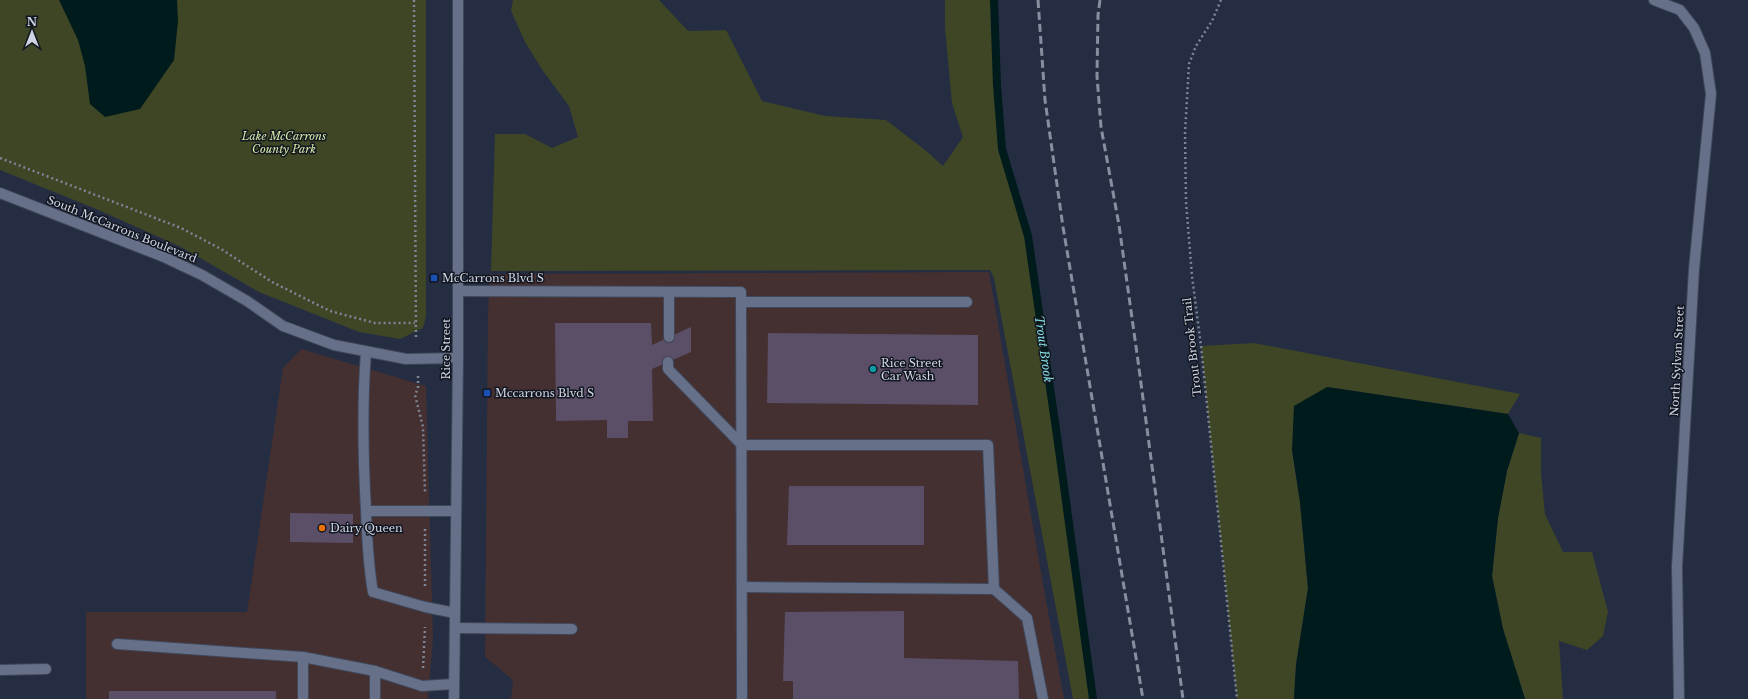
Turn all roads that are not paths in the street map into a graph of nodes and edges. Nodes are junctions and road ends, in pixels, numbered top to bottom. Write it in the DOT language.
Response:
graph roads {
  1 [pos="458,0"];
  2 [pos="1654,0"];
  3 [pos="0,193"];
  4 [pos="458,291"];
  5 [pos="669,292"];
  6 [pos="741,302"];
  7 [pos="967,302"];
  8 [pos="669,337"];
  9 [pos="366,352"];
  10 [pos="458,358"];
  11 [pos="668,362"];
  12 [pos="742,445"];
  13 [pos="366,512"];
  14 [pos="456,512"];
  15 [pos="742,587"];
  16 [pos="994,589"];
  17 [pos="455,612"];
  18 [pos="455,628"];
  19 [pos="572,629"];
  20 [pos="117,644"];
  21 [pos="303,657"];
  22 [pos="46,669"];
  23 [pos="0,670"];
  24 [pos="375,671"];
  25 [pos="454,684"];
  26 [pos="303,699"];
  27 [pos="375,699"];
  28 [pos="454,699"];
  29 [pos="742,699"];
  30 [pos="1043,699"];
  31 [pos="1680,699"];
  1 -- 4 [label="street, Rice Street"];
  2 -- 31 [label="street, North Sylvan Street"];
  3 -- 9 [label="street, South McCarrons Boulevard"];
  4 -- 5 [label="street"];
  4 -- 10 [label="street, Rice Street"];
  5 -- 6 [label="street"];
  5 -- 8 [label="street"];
  6 -- 7 [label="street"];
  6 -- 12 [label="street"];
  9 -- 10 [label="street, South McCarrons Boulevard"];
  9 -- 13 [label="street"];
  10 -- 14 [label="street, Rice Street"];
  11 -- 12 [label="street"];
  12 -- 15 [label="street"];
  12 -- 16 [label="street"];
  13 -- 14 [label="street"];
  13 -- 17 [label="street"];
  14 -- 17 [label="street, Rice Street"];
  15 -- 16 [label="street"];
  15 -- 29 [label="street"];
  16 -- 30 [label="street"];
  17 -- 18 [label="street, Rice Street"];
  18 -- 19 [label="street"];
  18 -- 25 [label="street, Rice Street"];
  20 -- 21 [label="street"];
  21 -- 24 [label="street"];
  21 -- 26 [label="street"];
  22 -- 23 [label="street"];
  24 -- 25 [label="street"];
  24 -- 27 [label="street"];
  25 -- 28 [label="street, Rice Street"];
}
